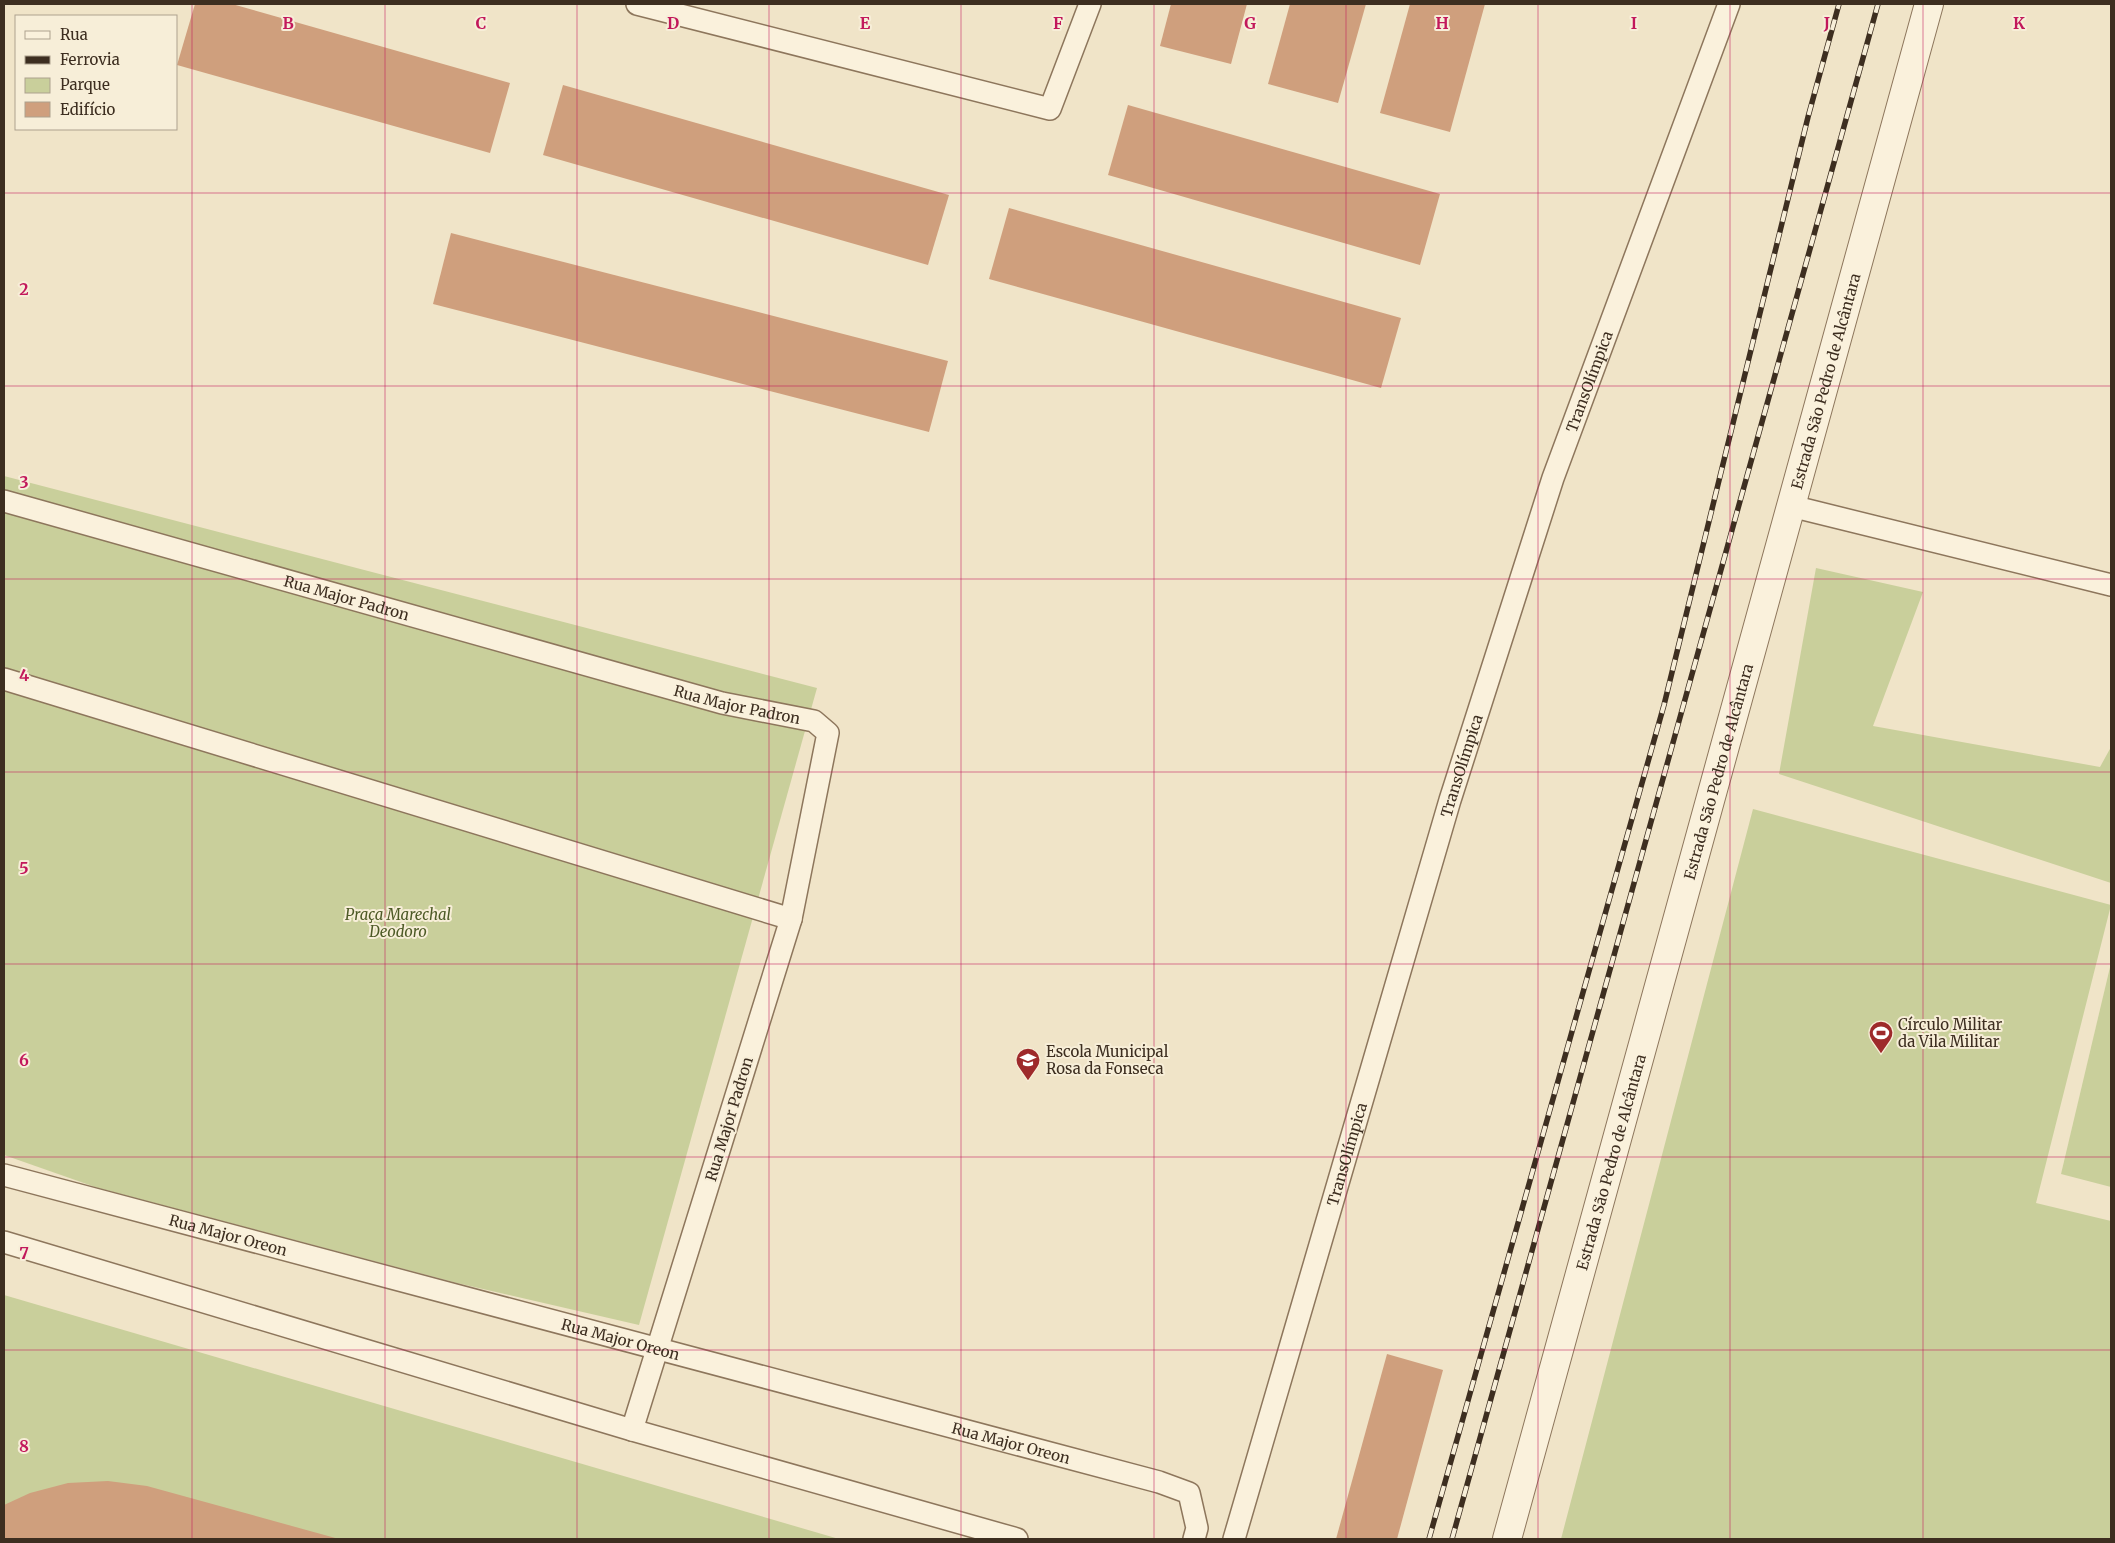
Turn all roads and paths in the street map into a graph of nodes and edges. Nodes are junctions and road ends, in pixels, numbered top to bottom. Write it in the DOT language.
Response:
graph roads {
  1 [pos="637,4"];
  2 [pos="1090,4"];
  3 [pos="1729,4"];
  4 [pos="1929,4"];
  5 [pos="4,501"];
  6 [pos="1791,506"];
  7 [pos="2111,585"];
  8 [pos="4,679"];
  9 [pos="791,919"];
  10 [pos="4,1175"];
  11 [pos="4,1242"];
  12 [pos="658,1348"];
  13 [pos="632,1430"];
  14 [pos="1017,1539"];
  15 [pos="1194,1539"];
  16 [pos="1234,1539"];
  17 [pos="1507,1539"];
  1 -- 2 [label="lane"];
  3 -- 16 [label="lane, TransOlímpica"];
  4 -- 6 [label="street, Estrada São Pedro de Alcântara"];
  5 -- 9 [label="lane, Rua Major Padron"];
  6 -- 7 [label="lane"];
  6 -- 17 [label="street, Estrada São Pedro de Alcântara"];
  8 -- 9 [label="lane"];
  9 -- 12 [label="lane, Rua Major Padron"];
  10 -- 12 [label="lane, Rua Major Oreon"];
  11 -- 13 [label="lane"];
  12 -- 13 [label="lane, Rua Major Padron"];
  12 -- 15 [label="lane, Rua Major Oreon"];
  13 -- 14 [label="lane"];
}
